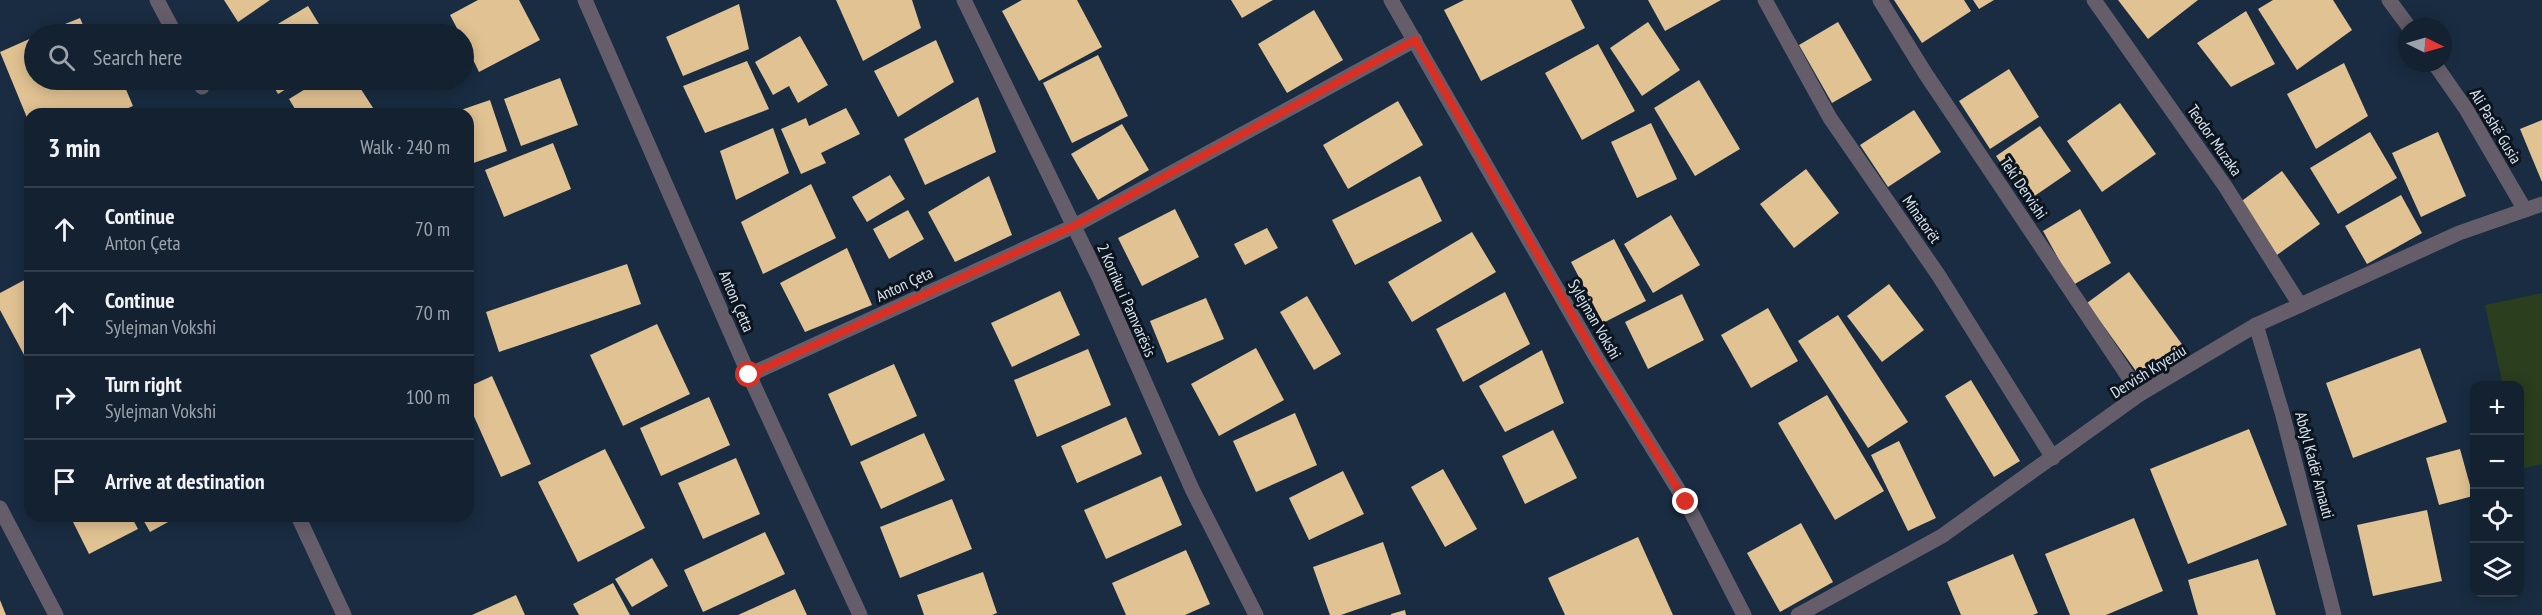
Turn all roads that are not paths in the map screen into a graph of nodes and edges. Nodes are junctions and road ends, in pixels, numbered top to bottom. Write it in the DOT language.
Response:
graph roads {
  1 [pos="157,0"];
  2 [pos="585,0"];
  3 [pos="964,0"];
  4 [pos="1391,0"];
  5 [pos="1765,0"];
  6 [pos="1880,0"];
  7 [pos="2094,0"];
  8 [pos="2390,0"];
  9 [pos="2403,18"];
  10 [pos="170,24"];
  11 [pos="1415,40"];
  12 [pos="2440,72"];
  13 [pos="2542,204"];
  14 [pos="2525,210"];
  15 [pos="1074,226"];
  16 [pos="2300,305"];
  17 [pos="2256,326"];
  18 [pos="749,375"];
  19 [pos="2140,394"];
  20 [pos="2052,458"];
  21 [pos="0,508"];
  22 [pos="301,522"];
  23 [pos="56,615"];
  24 [pos="344,615"];
  25 [pos="860,615"];
  26 [pos="1256,615"];
  27 [pos="1744,615"];
  28 [pos="1798,615"];
  29 [pos="2334,615"];
  1 -- 10 [label="street"];
  2 -- 18 [label="street, Anton Çetta"];
  3 -- 15 [label="street, 2 Korriku i Pamvarësis"];
  4 -- 11 [label="street, Sylejman Vokshi"];
  5 -- 20 [label="street, Minatorët"];
  6 -- 19 [label="street, Teki Dervishi"];
  7 -- 16 [label="street, Teodor Muzaka"];
  8 -- 9 [label="street"];
  11 -- 15 [label="street"];
  11 -- 27 [label="street, Sylejman Vokshi"];
  12 -- 14 [label="street, Ali Pashë Gusia"];
  13 -- 14 [label="street, Dervish Kryeziu"];
  14 -- 16 [label="street, Dervish Kryeziu"];
  15 -- 18 [label="street, Anton Çeta"];
  15 -- 26 [label="street, 2 Korriku i Pamvarësis"];
  16 -- 17 [label="street, Dervish Kryeziu"];
  17 -- 19 [label="street, Dervish Kryeziu"];
  17 -- 29 [label="street, Abdyl Kadër Arnauti"];
  18 -- 25 [label="street, Anton Çetta"];
  19 -- 20 [label="street, Dervish Kryeziu"];
  20 -- 28 [label="street, Dervish Kryeziu"];
  21 -- 23 [label="street"];
  22 -- 24 [label="street"];
}
